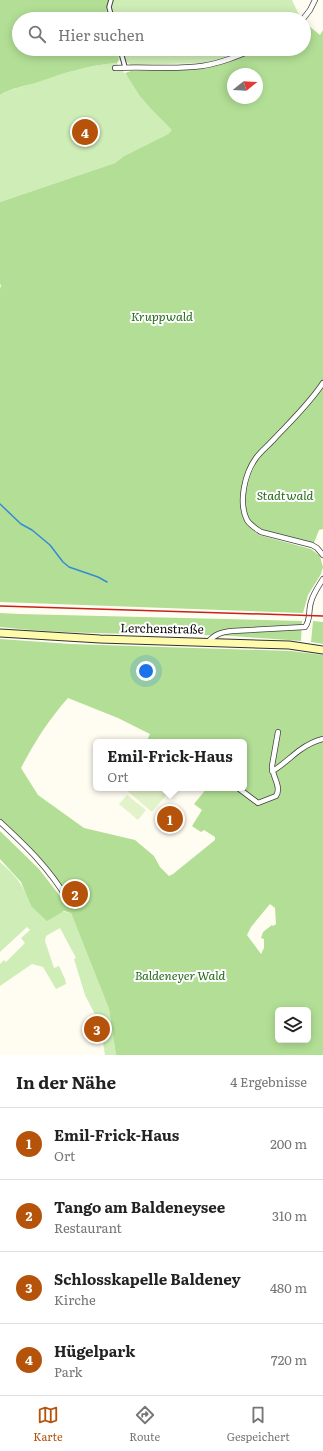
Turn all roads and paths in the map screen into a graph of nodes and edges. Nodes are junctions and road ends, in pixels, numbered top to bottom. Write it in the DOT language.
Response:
graph roads {
  1 [pos="111,0"];
  2 [pos="315,0"];
  3 [pos="110,12"];
  4 [pos="308,12"];
  5 [pos="122,56"];
  6 [pos="238,56"];
  7 [pos="125,67"];
  8 [pos="115,68"];
  9 [pos="323,383"];
  10 [pos="323,555"];
  11 [pos="323,579"];
  12 [pos="0,633"];
  13 [pos="208,642"];
  14 [pos="323,650"];
  15 [pos="278,732"];
  16 [pos="323,739"];
  17 [pos="272,771"];
  18 [pos="242,791"];
  19 [pos="0,822"];
  20 [pos="68,900"];
  1 -- 3 [label="street"];
  2 -- 4 [label="street"];
  5 -- 7 [label="street"];
  6 -- 7 [label="street"];
  7 -- 8 [label="street"];
  9 -- 10 [label="street"];
  11 -- 13 [label="street"];
  12 -- 13 [label="main road, Lerchenstraße"];
  13 -- 14 [label="main road, Lerchenstraße"];
  15 -- 17 [label="street"];
  16 -- 17 [label="street"];
  17 -- 18 [label="street"];
  19 -- 20 [label="street"];
}
